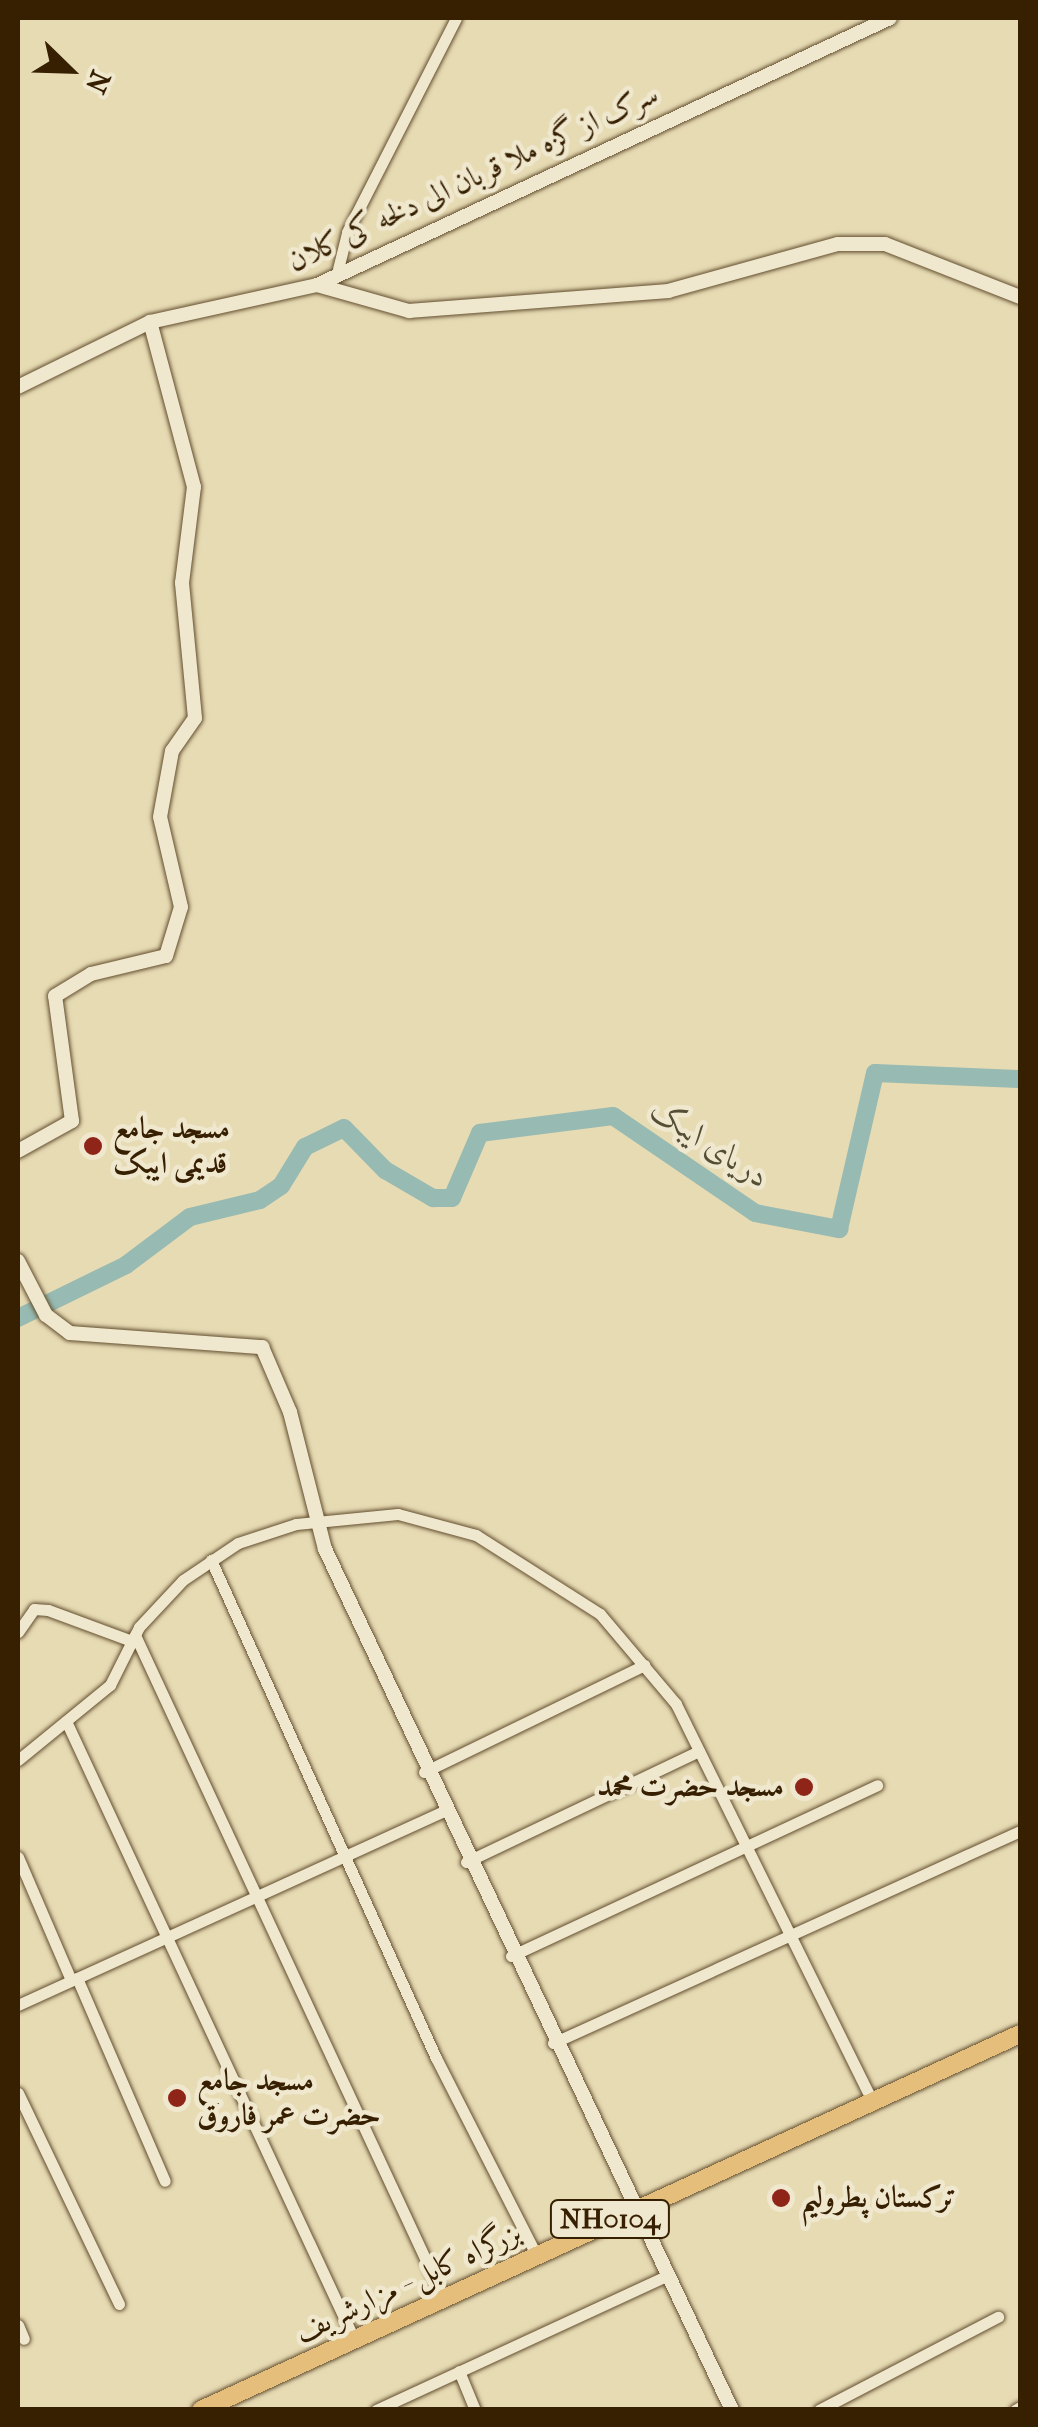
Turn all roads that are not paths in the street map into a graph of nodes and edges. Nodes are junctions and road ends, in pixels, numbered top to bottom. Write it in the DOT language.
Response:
graph roads {
  1 [pos="456,18"];
  2 [pos="890,18"];
  3 [pos="338,270"];
  4 [pos="317,285"];
  5 [pos="1020,297"];
  6 [pos="150,322"];
  7 [pos="18,387"];
  8 [pos="18,1151"];
  9 [pos="18,1261"];
  10 [pos="316,1522"];
  11 [pos="211,1560"];
  12 [pos="18,1632"];
  13 [pos="133,1638"];
  14 [pos="644,1665"];
  15 [pos="66,1721"];
  16 [pos="700,1751"];
  17 [pos="18,1760"];
  18 [pos="424,1772"];
  19 [pos="877,1785"];
  20 [pos="441,1812"];
  21 [pos="1020,1831"];
  22 [pos="746,1846"];
  23 [pos="343,1854"];
  24 [pos="18,1856"];
  25 [pos="466,1862"];
  26 [pos="254,1895"];
  27 [pos="790,1935"];
  28 [pos="165,1937"];
  29 [pos="511,1956"];
  30 [pos="74,1979"];
  31 [pos="18,2005"];
  32 [pos="1020,2034"];
  33 [pos="552,2043"];
  34 [pos="18,2092"];
  35 [pos="873,2102"];
  36 [pos="165,2181"];
  37 [pos="632,2209"];
  38 [pos="536,2254"];
  39 [pos="666,2276"];
  40 [pos="442,2297"];
  41 [pos="118,2304"];
  42 [pos="998,2316"];
  43 [pos="18,2325"];
  44 [pos="24,2338"];
  45 [pos="354,2338"];
  46 [pos="459,2372"];
  47 [pos="202,2410"];
  48 [pos="376,2410"];
  49 [pos="475,2410"];
  50 [pos="732,2410"];
  51 [pos="819,2410"];
  1 -- 3 [label="street"];
  2 -- 3 [label="street, سرک از گزه ملا قربان الی دلخه کی کلان"];
  3 -- 4 [label="street, سرک از گزه ملا قربان الی دلخه کی کلان"];
  4 -- 5 [label="street"];
  4 -- 6 [label="street, سرک از گزه ملا قربان الی دلخه کی کلان"];
  6 -- 7 [label="street, سرک از گزه ملا قربان الی دلخه کی کلان"];
  6 -- 8 [label="street"];
  9 -- 10 [label="street"];
  10 -- 11 [label="street"];
  10 -- 14 [label="street"];
  10 -- 18 [label="street"];
  11 -- 13 [label="street"];
  11 -- 23 [label="street"];
  12 -- 13 [label="street"];
  13 -- 15 [label="street"];
  13 -- 26 [label="street"];
  14 -- 16 [label="street"];
  14 -- 18 [label="street"];
  15 -- 17 [label="street"];
  15 -- 28 [label="street"];
  16 -- 22 [label="street"];
  16 -- 25 [label="street"];
  18 -- 20 [label="street"];
  19 -- 22 [label="street"];
  20 -- 23 [label="street"];
  20 -- 25 [label="street"];
  21 -- 27 [label="street"];
  22 -- 27 [label="street"];
  22 -- 29 [label="street"];
  23 -- 26 [label="street"];
  23 -- 38 [label="street"];
  24 -- 30 [label="street"];
  25 -- 29 [label="street"];
  26 -- 28 [label="street"];
  26 -- 40 [label="street"];
  27 -- 33 [label="street"];
  27 -- 35 [label="street"];
  28 -- 30 [label="street"];
  28 -- 45 [label="street"];
  29 -- 33 [label="street"];
  30 -- 31 [label="street"];
  30 -- 36 [label="street"];
  32 -- 35 [label="highway, بزرگراه کابل - مزارشریف / NH0104"];
  33 -- 37 [label="street"];
  34 -- 41 [label="street"];
  35 -- 37 [label="highway, بزرگراه کابل - مزارشریف / NH0104"];
  37 -- 38 [label="highway, بزرگراه کابل - مزارشریف / NH0104"];
  37 -- 39 [label="street"];
  38 -- 40 [label="highway, بزرگراه کابل - مزارشریف / NH0104"];
  39 -- 46 [label="street"];
  39 -- 50 [label="street"];
  40 -- 45 [label="highway, بزرگراه کابل - مزارشریف / NH0104"];
  42 -- 51 [label="street"];
  43 -- 44 [label="street"];
  45 -- 47 [label="highway, بزرگراه کابل - مزارشریف / NH0104"];
  46 -- 48 [label="street"];
  46 -- 49 [label="street"];
}
